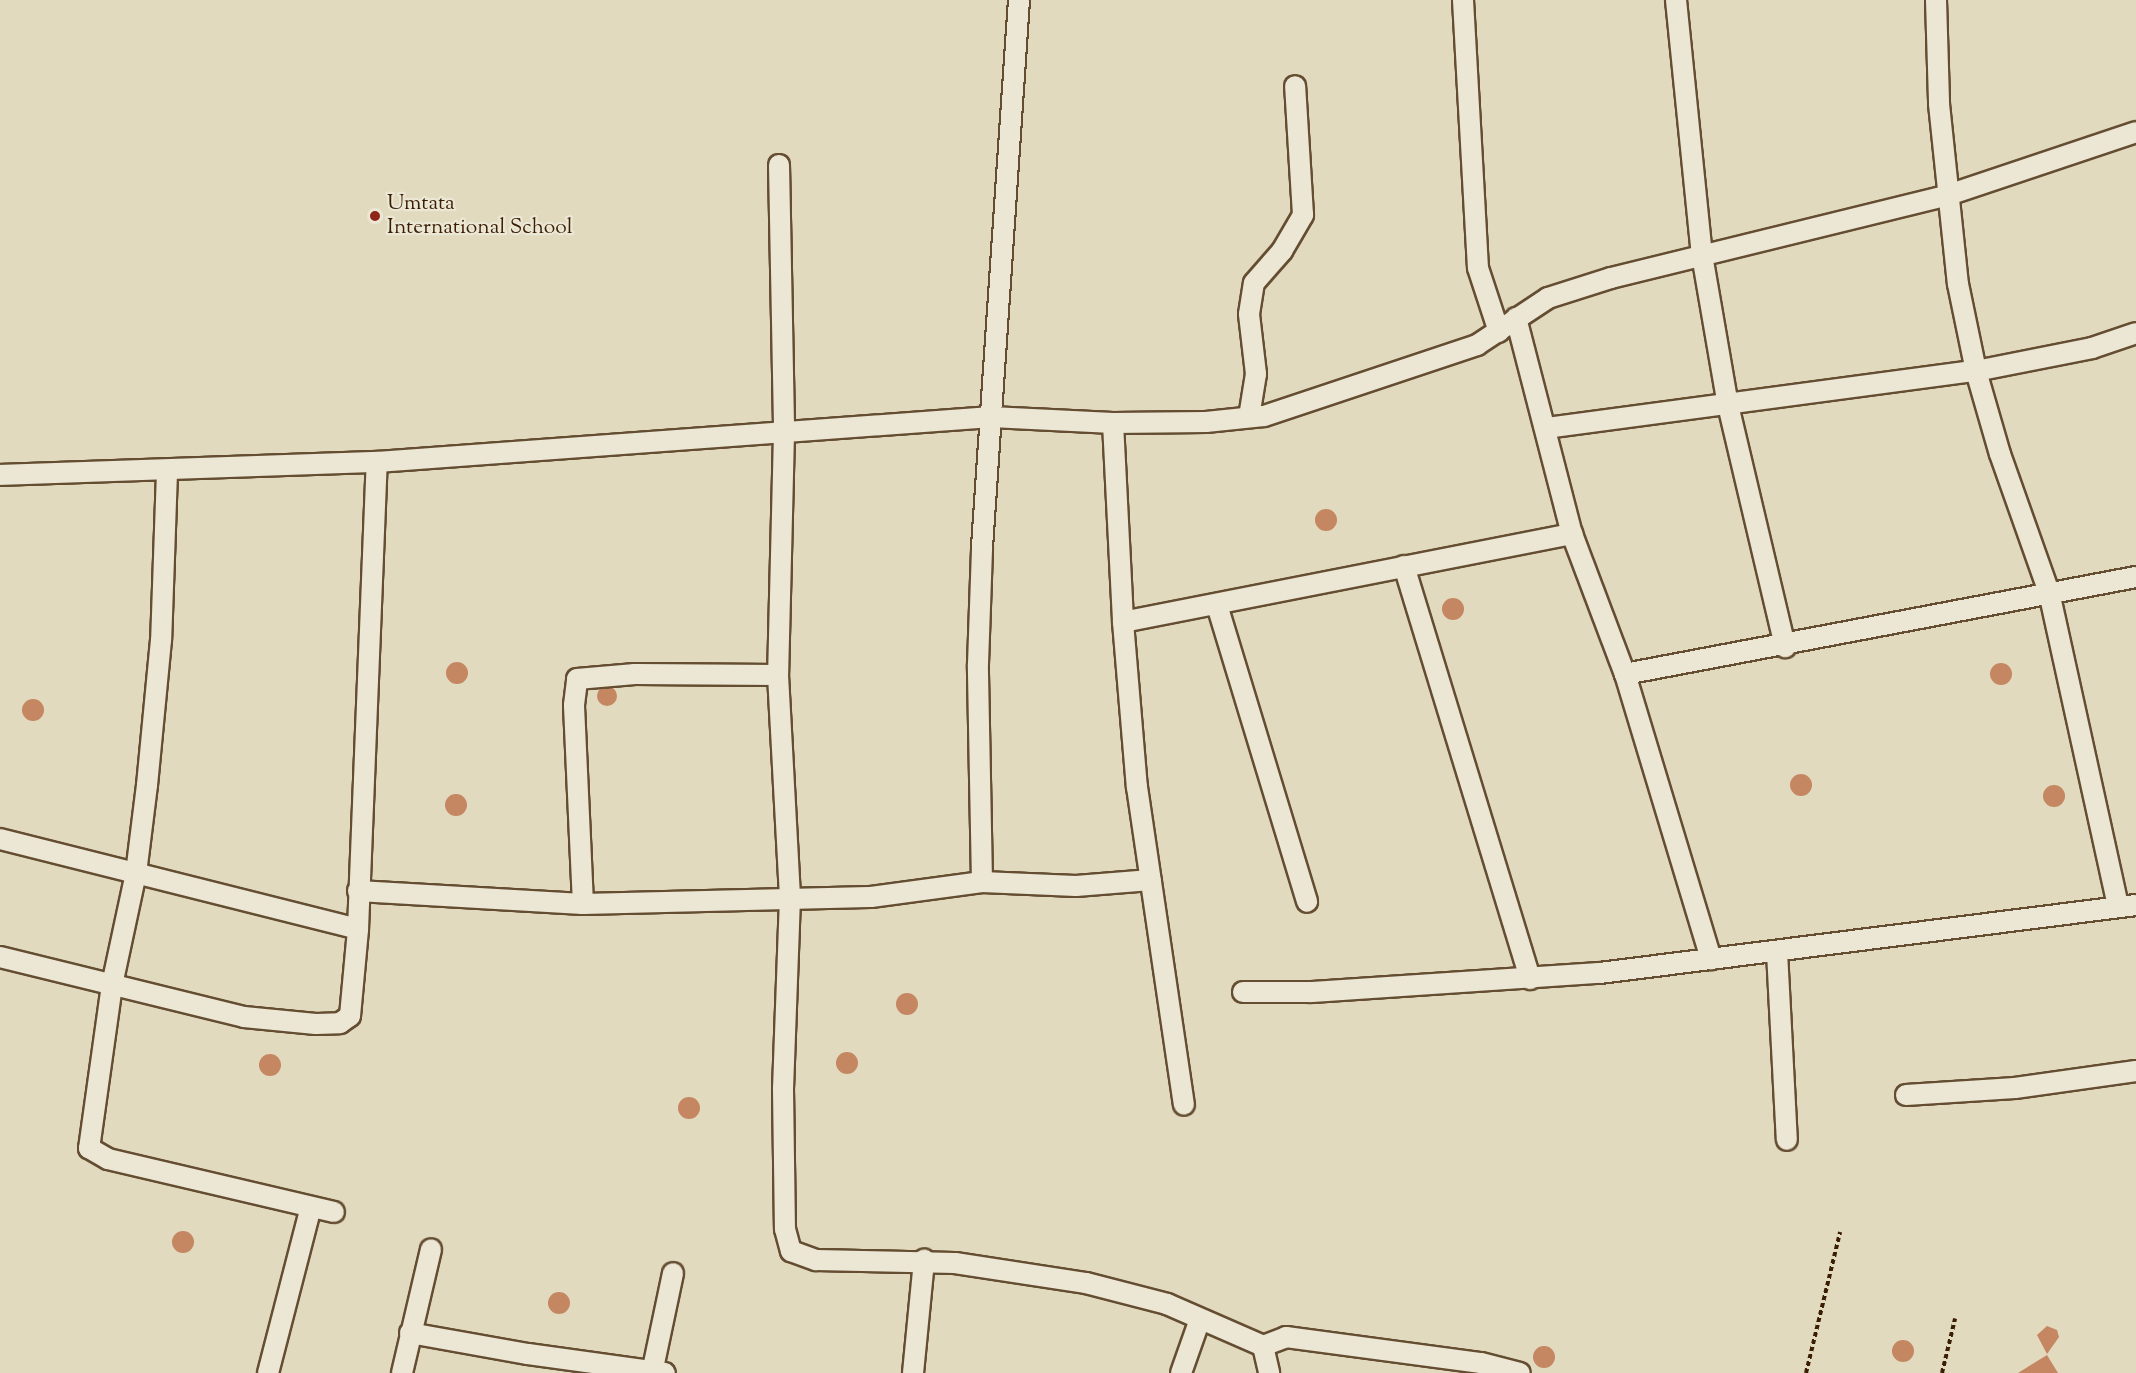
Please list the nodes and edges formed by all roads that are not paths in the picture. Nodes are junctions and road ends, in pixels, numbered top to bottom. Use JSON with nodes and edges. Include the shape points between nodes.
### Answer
{"nodes":[{"id":1,"x":1018,"y":0,"type":"edge"},
{"id":2,"x":1463,"y":0,"type":"edge"},
{"id":3,"x":1676,"y":0,"type":"edge"},
{"id":4,"x":1936,"y":0,"type":"edge"},
{"id":5,"x":1295,"y":86,"type":"dead end"},
{"id":6,"x":2136,"y":132,"type":"edge"},
{"id":7,"x":780,"y":165,"type":"dead end"},
{"id":8,"x":1948,"y":195,"type":"junction"},
{"id":9,"x":1702,"y":255,"type":"junction"},
{"id":10,"x":1516,"y":318,"type":"junction"},
{"id":11,"x":1498,"y":332,"type":"junction"},
{"id":12,"x":2136,"y":333,"type":"edge"},
{"id":13,"x":1976,"y":371,"type":"junction"},
{"id":14,"x":1728,"y":405,"type":"junction"},
{"id":15,"x":991,"y":417,"type":"junction"},
{"id":16,"x":1249,"y":417,"type":"junction"},
{"id":17,"x":1113,"y":423,"type":"junction"},
{"id":18,"x":1546,"y":428,"type":"junction"},
{"id":19,"x":784,"y":433,"type":"junction"},
{"id":20,"x":377,"y":462,"type":"junction"},
{"id":21,"x":167,"y":472,"type":"junction"},
{"id":22,"x":0,"y":475,"type":"edge"},
{"id":23,"x":1572,"y":534,"type":"junction"},
{"id":24,"x":1404,"y":566,"type":"junction"},
{"id":25,"x":2136,"y":578,"type":"edge"},
{"id":26,"x":2049,"y":592,"type":"junction"},
{"id":27,"x":1217,"y":605,"type":"junction"},
{"id":28,"x":1123,"y":622,"type":"junction"},
{"id":29,"x":1785,"y":647,"type":"junction"},
{"id":30,"x":1625,"y":674,"type":"junction"},
{"id":31,"x":778,"y":675,"type":"junction"},
{"id":32,"x":0,"y":838,"type":"edge"},
{"id":33,"x":136,"y":873,"type":"junction"},
{"id":34,"x":1151,"y":880,"type":"junction"},
{"id":35,"x":982,"y":882,"type":"junction"},
{"id":36,"x":358,"y":891,"type":"junction"},
{"id":37,"x":790,"y":898,"type":"junction"},
{"id":38,"x":1306,"y":902,"type":"dead end"},
{"id":39,"x":583,"y":904,"type":"junction"},
{"id":40,"x":2127,"y":906,"type":"edge"},
{"id":41,"x":358,"y":929,"type":"junction"},
{"id":42,"x":1777,"y":952,"type":"junction"},
{"id":43,"x":0,"y":957,"type":"edge"},
{"id":44,"x":1712,"y":959,"type":"junction"},
{"id":45,"x":1530,"y":979,"type":"junction"},
{"id":46,"x":112,"y":985,"type":"junction"},
{"id":47,"x":1243,"y":992,"type":"dead end"},
{"id":48,"x":2136,"y":1071,"type":"edge"},
{"id":49,"x":1906,"y":1095,"type":"dead end"},
{"id":50,"x":1184,"y":1105,"type":"dead end"},
{"id":51,"x":1787,"y":1140,"type":"dead end"},
{"id":52,"x":311,"y":1207,"type":"junction"},
{"id":53,"x":334,"y":1212,"type":"dead end"},
{"id":54,"x":431,"y":1249,"type":"dead end"},
{"id":55,"x":924,"y":1260,"type":"junction"},
{"id":56,"x":673,"y":1273,"type":"dead end"},
{"id":57,"x":1200,"y":1319,"type":"junction"},
{"id":58,"x":411,"y":1333,"type":"junction"},
{"id":59,"x":1263,"y":1346,"type":"junction"},
{"id":60,"x":656,"y":1372,"type":"edge"},
{"id":61,"x":268,"y":1373,"type":"edge"},
{"id":62,"x":402,"y":1373,"type":"edge"},
{"id":63,"x":913,"y":1373,"type":"edge"},
{"id":64,"x":1181,"y":1373,"type":"edge"},
{"id":65,"x":1269,"y":1373,"type":"edge"},
{"id":66,"x":1520,"y":1373,"type":"edge"}],
"edges":[{"from":1,"to":15,"type":"street"},
{"from":2,"to":11,"type":"street","via":[[1478,268]]},
{"from":3,"to":9,"type":"street"},
{"from":4,"to":8,"type":"street","via":[[1939,104]]},
{"from":5,"to":16,"type":"street","via":[[1303,215],[1282,251],[1254,283],[1249,314],[1256,374]]},
{"from":6,"to":8,"type":"street"},
{"from":7,"to":19,"type":"street"},
{"from":8,"to":9,"type":"street"},
{"from":8,"to":13,"type":"street","via":[[1958,284]]},
{"from":9,"to":10,"type":"street","via":[[1548,298]]},
{"from":9,"to":14,"type":"street"},
{"from":10,"to":11,"type":"street"},
{"from":10,"to":18,"type":"street"},
{"from":11,"to":16,"type":"street","via":[[1466,349]]},
{"from":12,"to":13,"type":"street","via":[[2092,348]]},
{"from":13,"to":14,"type":"street"},
{"from":13,"to":26,"type":"street","via":[[2000,454]]},
{"from":14,"to":18,"type":"street"},
{"from":14,"to":29,"type":"street"},
{"from":15,"to":17,"type":"street"},
{"from":15,"to":19,"type":"street"},
{"from":15,"to":35,"type":"street","via":[[978,664]]},
{"from":16,"to":17,"type":"street"},
{"from":17,"to":28,"type":"street"},
{"from":18,"to":23,"type":"street"},
{"from":19,"to":20,"type":"street"},
{"from":19,"to":31,"type":"street"},
{"from":20,"to":21,"type":"street"},
{"from":20,"to":36,"type":"street"},
{"from":21,"to":22,"type":"street"},
{"from":21,"to":33,"type":"street","via":[[160,640]]},
{"from":23,"to":24,"type":"street"},
{"from":23,"to":30,"type":"street"},
{"from":24,"to":27,"type":"street"},
{"from":24,"to":45,"type":"street"},
{"from":25,"to":26,"type":"street"},
{"from":26,"to":29,"type":"street"},
{"from":26,"to":40,"type":"street"},
{"from":27,"to":28,"type":"street"},
{"from":27,"to":38,"type":"street"},
{"from":28,"to":34,"type":"street","via":[[1135,766]]},
{"from":29,"to":30,"type":"street"},
{"from":30,"to":44,"type":"street"},
{"from":31,"to":37,"type":"street"},
{"from":31,"to":39,"type":"street","via":[[635,674],[577,679],[574,705]]},
{"from":32,"to":33,"type":"street"},
{"from":33,"to":41,"type":"street"},
{"from":33,"to":46,"type":"street"},
{"from":34,"to":35,"type":"street","via":[[1076,886]]},
{"from":34,"to":50,"type":"street"},
{"from":35,"to":37,"type":"street","via":[[871,897]]},
{"from":36,"to":39,"type":"street"},
{"from":36,"to":41,"type":"street"},
{"from":37,"to":39,"type":"street"},
{"from":37,"to":55,"type":"street","via":[[783,1089],[787,1242],[791,1251],[816,1260],[887,1264]]},
{"from":40,"to":42,"type":"street"},
{"from":41,"to":46,"type":"street","via":[[350,1016],[340,1023],[244,1017]]},
{"from":42,"to":44,"type":"street"},
{"from":42,"to":51,"type":"street"},
{"from":43,"to":46,"type":"street"},
{"from":44,"to":45,"type":"street"},
{"from":45,"to":47,"type":"street"},
{"from":46,"to":52,"type":"street","via":[[90,1128],[91,1151],[138,1167]]},
{"from":48,"to":49,"type":"street","via":[[2015,1088]]},
{"from":52,"to":53,"type":"street"},
{"from":52,"to":61,"type":"street"},
{"from":54,"to":58,"type":"street"},
{"from":55,"to":57,"type":"street","via":[[1086,1283],[1167,1304]]},
{"from":55,"to":63,"type":"street"},
{"from":56,"to":60,"type":"street"},
{"from":57,"to":59,"type":"street"},
{"from":57,"to":64,"type":"street"},
{"from":58,"to":60,"type":"street"},
{"from":58,"to":62,"type":"street"},
{"from":59,"to":65,"type":"street"},
{"from":59,"to":66,"type":"street","via":[[1286,1336]]}]}
